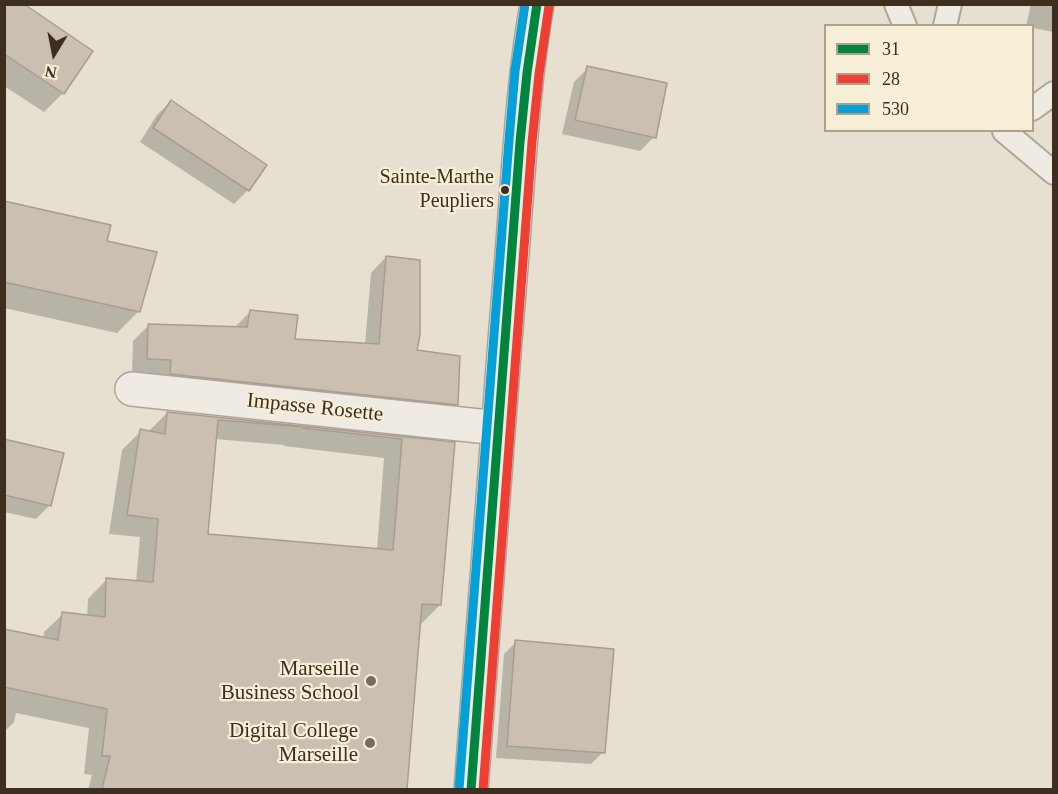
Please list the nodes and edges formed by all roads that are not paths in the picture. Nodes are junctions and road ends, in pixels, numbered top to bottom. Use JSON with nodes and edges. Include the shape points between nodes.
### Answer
{"nodes":[{"id":1,"x":537,"y":4,"type":"edge"},
{"id":2,"x":897,"y":4,"type":"edge"},
{"id":3,"x":950,"y":4,"type":"edge"},
{"id":4,"x":904,"y":24,"type":"edge"},
{"id":5,"x":945,"y":24,"type":"edge"},
{"id":6,"x":1053,"y":93,"type":"edge"},
{"id":7,"x":1034,"y":107,"type":"edge"},
{"id":8,"x":1005,"y":132,"type":"edge"},
{"id":9,"x":1053,"y":173,"type":"edge"},
{"id":10,"x":132,"y":389,"type":"dead end"},
{"id":11,"x":498,"y":428,"type":"junction"},
{"id":12,"x":471,"y":789,"type":"edge"}],
"edges":[{"from":1,"to":11,"type":"street"},
{"from":2,"to":4,"type":"lane"},
{"from":3,"to":5,"type":"lane"},
{"from":6,"to":7,"type":"lane"},
{"from":8,"to":9,"type":"lane"},
{"from":10,"to":11,"type":"street","name":"Impasse Rosette"},
{"from":11,"to":12,"type":"street"}]}
